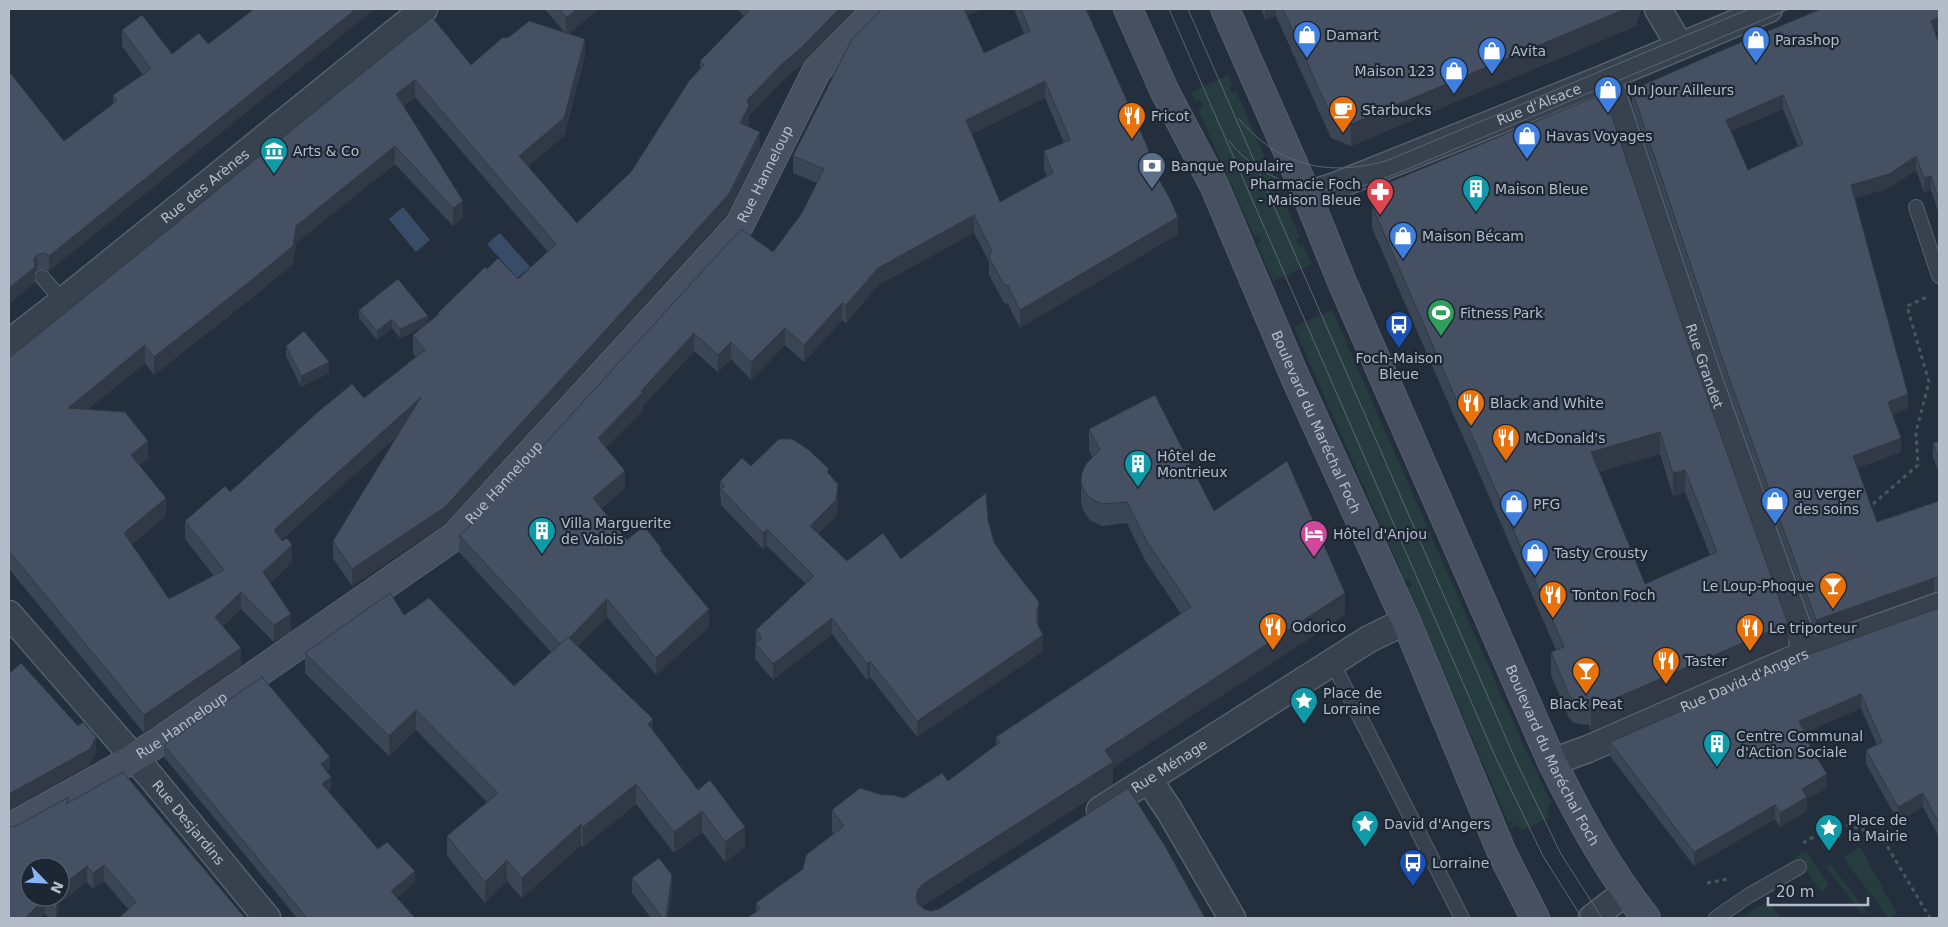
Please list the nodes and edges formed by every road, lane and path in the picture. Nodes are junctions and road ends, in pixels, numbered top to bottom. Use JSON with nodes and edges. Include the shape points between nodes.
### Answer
{"nodes":[{"id":1,"x":424,"y":9,"type":"edge"},
{"id":2,"x":877,"y":9,"type":"edge"},
{"id":3,"x":1128,"y":9,"type":"edge"},
{"id":4,"x":1224,"y":9,"type":"edge"},
{"id":5,"x":1658,"y":9,"type":"edge"},
{"id":6,"x":1769,"y":9,"type":"edge"},
{"id":7,"x":1680,"y":46,"type":"junction"},
{"id":8,"x":1607,"y":76,"type":"junction"},
{"id":9,"x":1307,"y":195,"type":"junction"},
{"id":10,"x":1916,"y":207,"type":"dead end"},
{"id":11,"x":1939,"y":276,"type":"edge"},
{"id":12,"x":42,"y":277,"type":"edge"},
{"id":13,"x":1931,"y":296,"type":"dead end"},
{"id":14,"x":63,"y":301,"type":"junction"},
{"id":15,"x":9,"y":343,"type":"edge"},
{"id":16,"x":1874,"y":504,"type":"dead end"},
{"id":17,"x":1939,"y":606,"type":"edge"},
{"id":18,"x":9,"y":614,"type":"edge"},
{"id":19,"x":1406,"y":621,"type":"junction"},
{"id":20,"x":1807,"y":653,"type":"junction"},
{"id":21,"x":1332,"y":662,"type":"junction"},
{"id":22,"x":134,"y":758,"type":"junction"},
{"id":23,"x":1552,"y":762,"type":"junction"},
{"id":24,"x":1148,"y":779,"type":"junction"},
{"id":25,"x":1083,"y":821,"type":"edge"},
{"id":26,"x":9,"y":828,"type":"edge"},
{"id":27,"x":1802,"y":843,"type":"dead end"},
{"id":28,"x":1799,"y":867,"type":"dead end"},
{"id":29,"x":1734,"y":877,"type":"dead end"},
{"id":30,"x":1707,"y":883,"type":"dead end"},
{"id":31,"x":1626,"y":892,"type":"junction"},
{"id":32,"x":267,"y":918,"type":"edge"},
{"id":33,"x":1232,"y":918,"type":"edge"},
{"id":34,"x":1462,"y":918,"type":"edge"},
{"id":35,"x":1536,"y":918,"type":"edge"},
{"id":36,"x":1592,"y":918,"type":"edge"},
{"id":37,"x":1646,"y":918,"type":"edge"},
{"id":38,"x":1716,"y":918,"type":"edge"},
{"id":39,"x":1930,"y":918,"type":"edge"}],
"edges":[{"from":1,"to":14,"type":"street","name":"Rue des Arènes"},
{"from":2,"to":22,"type":"main road","name":"Rue Hanneloup","via":[[817,70],[740,224],[455,536]]},
{"from":3,"to":19,"type":"main road","name":"Boulevard du Maréchal Foch","via":[[1164,92],[1214,185],[1295,378]]},
{"from":4,"to":9,"type":"main road","name":"Boulevard du Maréchal Foch"},
{"from":5,"to":7,"type":"street"},
{"from":6,"to":7,"type":"street","name":"Rue d'Alsace"},
{"from":7,"to":8,"type":"street","name":"Rue d'Alsace"},
{"from":8,"to":9,"type":"street","name":"Rue d'Alsace"},
{"from":8,"to":20,"type":"street","name":"Rue Grandet","via":[[1708,377]]},
{"from":9,"to":23,"type":"main road","name":"Boulevard du Maréchal Foch"},
{"from":10,"to":11,"type":"lane"},
{"from":12,"to":14,"type":"lane"},
{"from":13,"to":16,"type":"path","via":[[1907,306],[1929,382],[1916,432],[1918,465]]},
{"from":14,"to":15,"type":"street","name":"Rue des Arènes"},
{"from":17,"to":20,"type":"street","name":"Rue David-d'Angers"},
{"from":18,"to":22,"type":"street","name":"Rue Desjardins"},
{"from":19,"to":21,"type":"street","name":"Rue Ménage"},
{"from":19,"to":35,"type":"main road","name":"Boulevard du Maréchal Foch","via":[[1502,853]]},
{"from":20,"to":23,"type":"street","name":"Rue David-d'Angers"},
{"from":21,"to":24,"type":"street","name":"Rue Ménage"},
{"from":21,"to":34,"type":"lane"},
{"from":22,"to":26,"type":"main road","name":"Rue Hanneloup"},
{"from":22,"to":32,"type":"street","name":"Rue Desjardins"},
{"from":23,"to":31,"type":"main road","name":"Boulevard du Maréchal Foch","via":[[1578,816]]},
{"from":24,"to":25,"type":"street","name":"Rue Ménage"},
{"from":24,"to":33,"type":"street"},
{"from":27,"to":39,"type":"path","via":[[1835,825],[1871,832],[1884,841]]},
{"from":28,"to":38,"type":"lane"},
{"from":29,"to":30,"type":"path"},
{"from":31,"to":36,"type":"street"},
{"from":31,"to":37,"type":"main road","name":"Boulevard du Maréchal Foch"}]}
